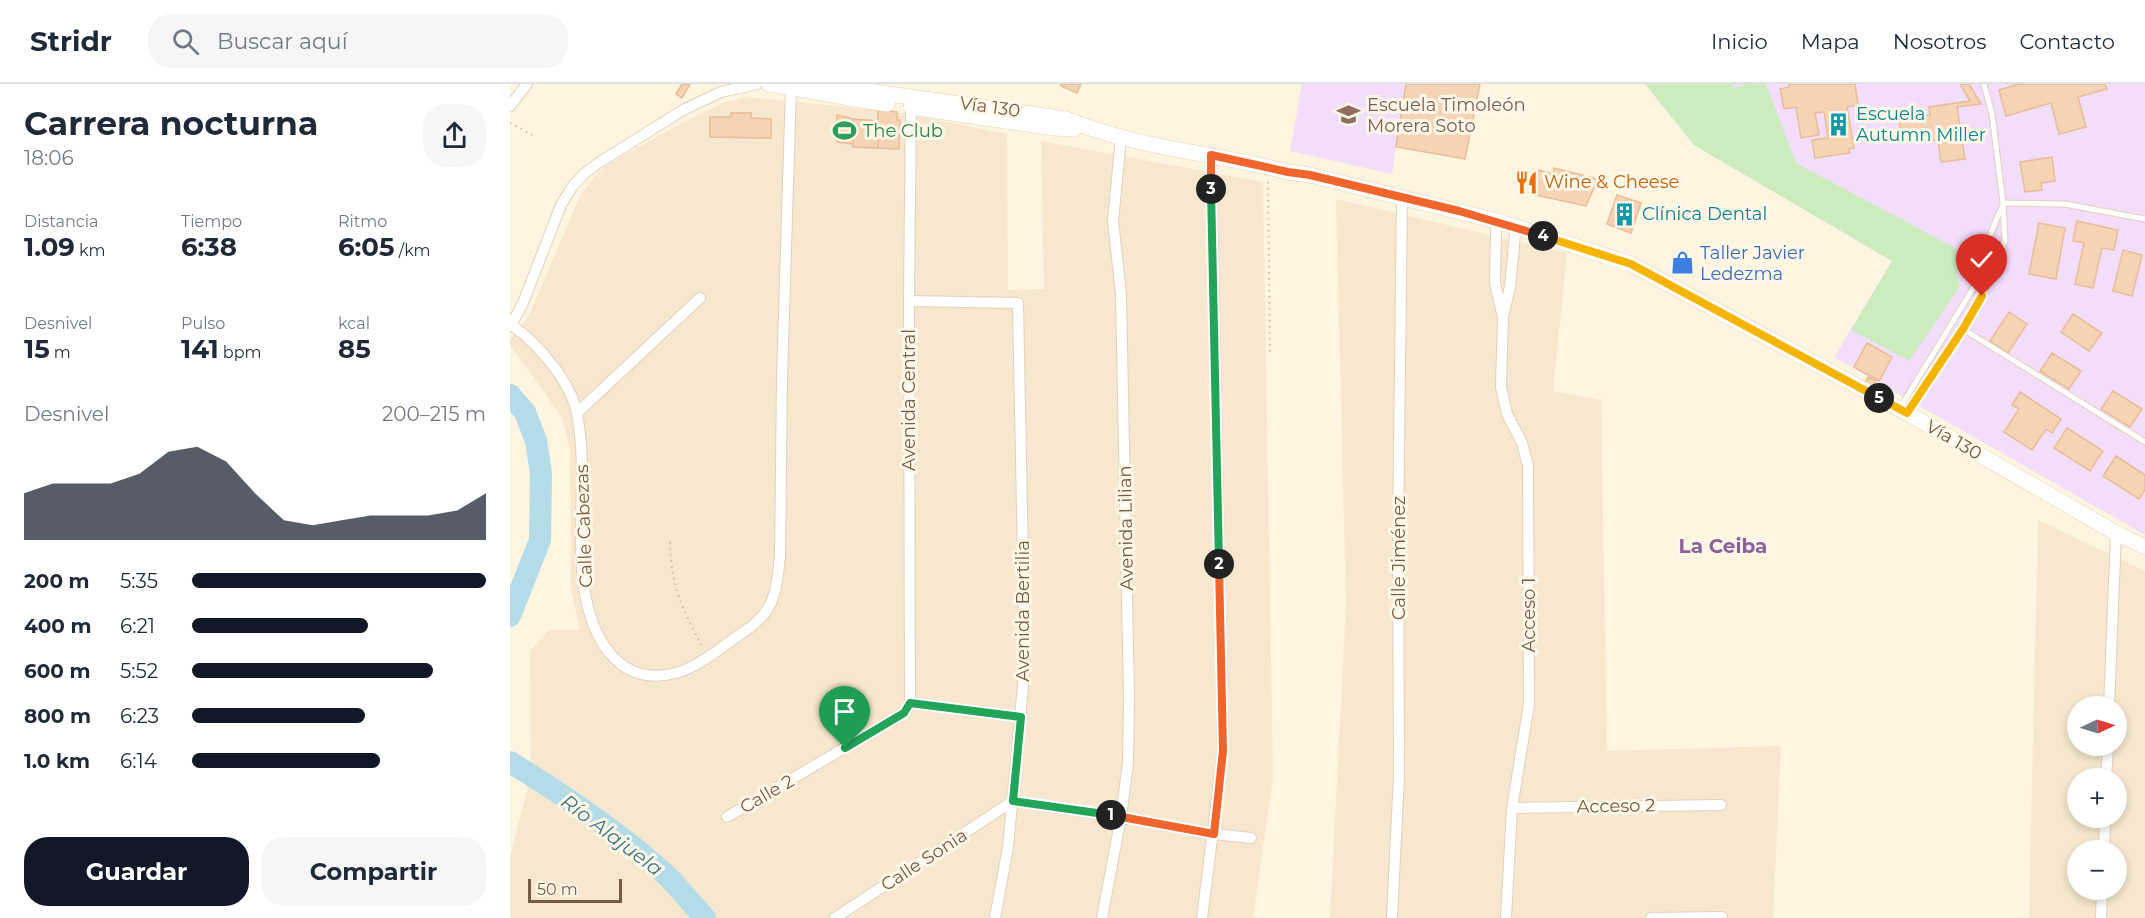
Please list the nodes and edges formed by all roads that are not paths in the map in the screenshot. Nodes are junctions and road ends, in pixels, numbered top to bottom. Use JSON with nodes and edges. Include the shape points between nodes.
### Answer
{"nodes":[{"id":1,"x":526,"y":84,"type":"edge"},
{"id":2,"x":757,"y":84,"type":"edge"},
{"id":3,"x":769,"y":84,"type":"edge"},
{"id":4,"x":1984,"y":84,"type":"edge"},
{"id":5,"x":791,"y":87,"type":"junction"},
{"id":6,"x":910,"y":102,"type":"junction"},
{"id":7,"x":510,"y":106,"type":"edge"},
{"id":8,"x":1121,"y":137,"type":"junction"},
{"id":9,"x":1211,"y":155,"type":"junction"},
{"id":10,"x":1401,"y":202,"type":"junction"},
{"id":11,"x":2003,"y":203,"type":"junction"},
{"id":12,"x":2145,"y":219,"type":"edge"},
{"id":13,"x":1496,"y":230,"type":"junction"},
{"id":14,"x":1515,"y":234,"type":"junction"},
{"id":15,"x":1566,"y":244,"type":"junction"},
{"id":16,"x":700,"y":298,"type":"dead end"},
{"id":17,"x":909,"y":301,"type":"junction"},
{"id":18,"x":1503,"y":316,"type":"junction"},
{"id":19,"x":511,"y":325,"type":"edge"},
{"id":20,"x":1963,"y":329,"type":"junction"},
{"id":21,"x":1903,"y":411,"type":"junction"},
{"id":22,"x":577,"y":413,"type":"junction"},
{"id":23,"x":2145,"y":442,"type":"edge"},
{"id":24,"x":2116,"y":533,"type":"junction"},
{"id":25,"x":2145,"y":547,"type":"edge"},
{"id":26,"x":2109,"y":696,"type":"edge"},
{"id":27,"x":910,"y":703,"type":"junction"},
{"id":28,"x":1021,"y":717,"type":"junction"},
{"id":29,"x":1013,"y":801,"type":"junction"},
{"id":30,"x":1720,"y":805,"type":"dead end"},
{"id":31,"x":1512,"y":808,"type":"junction"},
{"id":32,"x":727,"y":817,"type":"dead end"},
{"id":33,"x":1121,"y":817,"type":"junction"},
{"id":34,"x":1214,"y":834,"type":"junction"},
{"id":35,"x":1251,"y":838,"type":"dead end"},
{"id":36,"x":2102,"y":900,"type":"edge"},
{"id":37,"x":1722,"y":917,"type":"edge"},
{"id":38,"x":835,"y":918,"type":"edge"},
{"id":39,"x":994,"y":918,"type":"edge"},
{"id":40,"x":1102,"y":918,"type":"edge"},
{"id":41,"x":1202,"y":918,"type":"edge"},
{"id":42,"x":1392,"y":918,"type":"edge"},
{"id":43,"x":1506,"y":918,"type":"edge"},
{"id":44,"x":1651,"y":918,"type":"edge"},
{"id":45,"x":2101,"y":918,"type":"edge"}],
"edges":[{"from":1,"to":7,"type":"street"},
{"from":2,"to":19,"type":"street","name":"Calle Cabezas","via":[[721,92],[683,110],[585,173],[561,205],[524,303]]},
{"from":3,"to":5,"type":"main road","name":"Vía 130"},
{"from":4,"to":11,"type":"lane","via":[[1992,114]]},
{"from":5,"to":6,"type":"main road","name":"Vía 130","via":[[837,98]]},
{"from":5,"to":22,"type":"street","name":"Calle Cabezas","via":[[777,580],[773,599],[755,625],[677,673],[633,672],[605,650],[584,588],[582,455]]},
{"from":6,"to":8,"type":"main road","name":"Vía 130"},
{"from":6,"to":17,"type":"street","name":"Avenida Central"},
{"from":8,"to":9,"type":"main road","name":"Vía 130"},
{"from":8,"to":33,"type":"street","name":"Avenida Lilian","via":[[1113,221],[1121,294],[1129,697],[1128,763]]},
{"from":9,"to":10,"type":"main road","name":"Vía 130","via":[[1288,172],[1309,186]]},
{"from":9,"to":34,"type":"street","via":[[1223,751]]},
{"from":10,"to":13,"type":"main road","name":"Vía 130"},
{"from":10,"to":15,"type":"main road","name":"Vía 130","via":[[1497,221]]},
{"from":10,"to":42,"type":"street","name":"Calle Jiménez","via":[[1399,776]]},
{"from":11,"to":12,"type":"lane","via":[[2065,204]]},
{"from":11,"to":20,"type":"lane","via":[[2005,241]]},
{"from":11,"to":21,"type":"lane","via":[[1991,229],[1980,277]]},
{"from":13,"to":14,"type":"main road","name":"Vía 130"},
{"from":13,"to":18,"type":"street","name":"Acceso 1","via":[[1496,283]]},
{"from":14,"to":15,"type":"main road","name":"Vía 130"},
{"from":14,"to":18,"type":"street","name":"Acceso 1"},
{"from":15,"to":21,"type":"main road","name":"Vía 130","via":[[1631,264]]},
{"from":16,"to":22,"type":"street"},
{"from":17,"to":27,"type":"street","name":"Avenida Central"},
{"from":17,"to":28,"type":"street","name":"Avenida Bertilia","via":[[1018,303],[1025,664]]},
{"from":18,"to":31,"type":"street","name":"Acceso 1","via":[[1503,400],[1528,465],[1529,704]]},
{"from":19,"to":22,"type":"street","name":"Calle Cabezas","via":[[536,344],[572,397]]},
{"from":20,"to":21,"type":"lane"},
{"from":20,"to":23,"type":"lane"},
{"from":21,"to":24,"type":"main road","name":"Vía 130"},
{"from":24,"to":25,"type":"main road","name":"Vía 130"},
{"from":24,"to":26,"type":"street"},
{"from":27,"to":28,"type":"street"},
{"from":27,"to":32,"type":"street","name":"Calle 2","via":[[904,713]]},
{"from":28,"to":29,"type":"street","name":"Avenida Bertilia"},
{"from":29,"to":33,"type":"street"},
{"from":29,"to":38,"type":"street","name":"Calle Sonia"},
{"from":29,"to":39,"type":"street","name":"Avenida Bertilia"},
{"from":30,"to":31,"type":"street","name":"Acceso 2"},
{"from":31,"to":43,"type":"street","name":"Acceso 1"},
{"from":33,"to":34,"type":"street"},
{"from":33,"to":40,"type":"street","name":"Avenida Lilian"},
{"from":34,"to":35,"type":"street"},
{"from":34,"to":41,"type":"street"},
{"from":36,"to":45,"type":"street"},
{"from":37,"to":44,"type":"street"}]}
